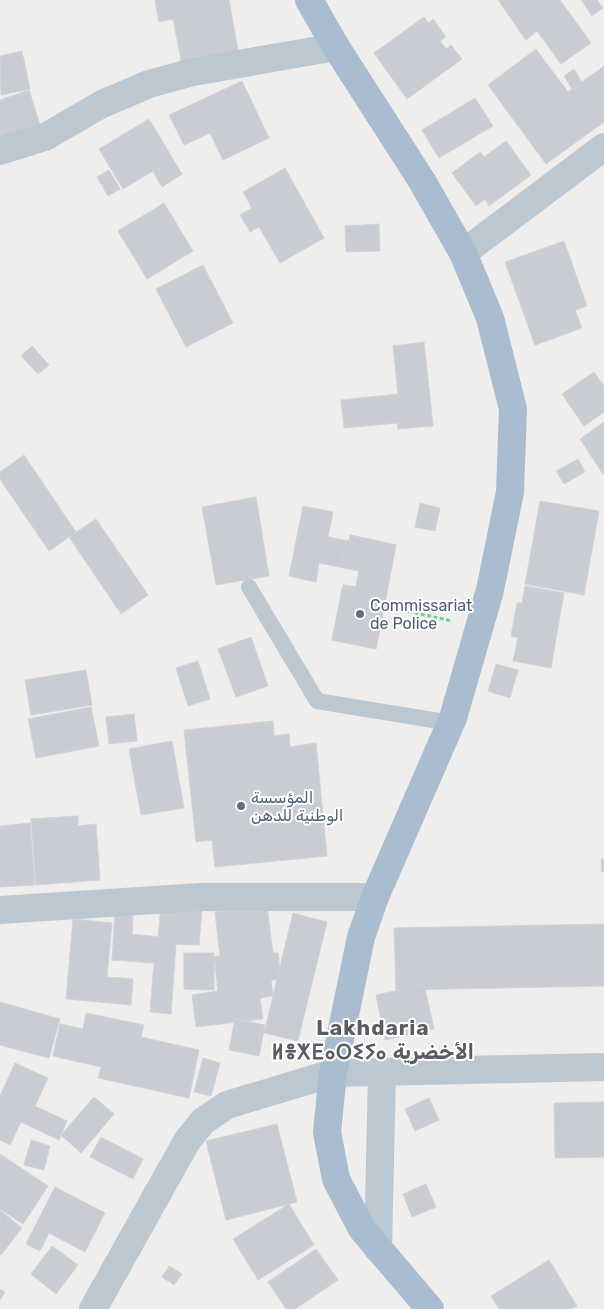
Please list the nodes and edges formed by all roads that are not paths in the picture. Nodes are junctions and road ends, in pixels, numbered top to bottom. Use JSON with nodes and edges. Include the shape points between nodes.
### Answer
{"nodes":[{"id":1,"x":309,"y":0,"type":"edge"},
{"id":2,"x":336,"y":47,"type":"junction"},
{"id":3,"x":604,"y":147,"type":"edge"},
{"id":4,"x":0,"y":151,"type":"edge"},
{"id":5,"x":463,"y":253,"type":"junction"},
{"id":6,"x":249,"y":586,"type":"dead end"},
{"id":7,"x":451,"y":723,"type":"junction"},
{"id":8,"x":375,"y":897,"type":"junction"},
{"id":9,"x":0,"y":910,"type":"edge"},
{"id":10,"x":604,"y":1067,"type":"edge"},
{"id":11,"x":382,"y":1072,"type":"junction"},
{"id":12,"x":333,"y":1073,"type":"junction"},
{"id":13,"x":378,"y":1249,"type":"junction"},
{"id":14,"x":93,"y":1309,"type":"edge"},
{"id":15,"x":430,"y":1309,"type":"edge"}],
"edges":[{"from":1,"to":2,"type":"main road"},
{"from":2,"to":4,"type":"street","via":[[193,72],[149,84],[102,104],[45,137]]},
{"from":2,"to":5,"type":"main road","via":[[422,181]]},
{"from":3,"to":5,"type":"street"},
{"from":5,"to":7,"type":"main road","via":[[490,318],[512,409],[510,492],[490,590]]},
{"from":6,"to":7,"type":"lane","via":[[317,701]]},
{"from":7,"to":8,"type":"main road"},
{"from":8,"to":9,"type":"street","via":[[200,897]]},
{"from":8,"to":12,"type":"main road","via":[[361,936]]},
{"from":10,"to":11,"type":"street"},
{"from":11,"to":12,"type":"street"},
{"from":11,"to":13,"type":"street"},
{"from":12,"to":13,"type":"main road","via":[[327,1132],[336,1179],[362,1230]]},
{"from":12,"to":14,"type":"street","via":[[227,1105],[203,1122],[187,1142]]},
{"from":13,"to":15,"type":"main road"}]}
